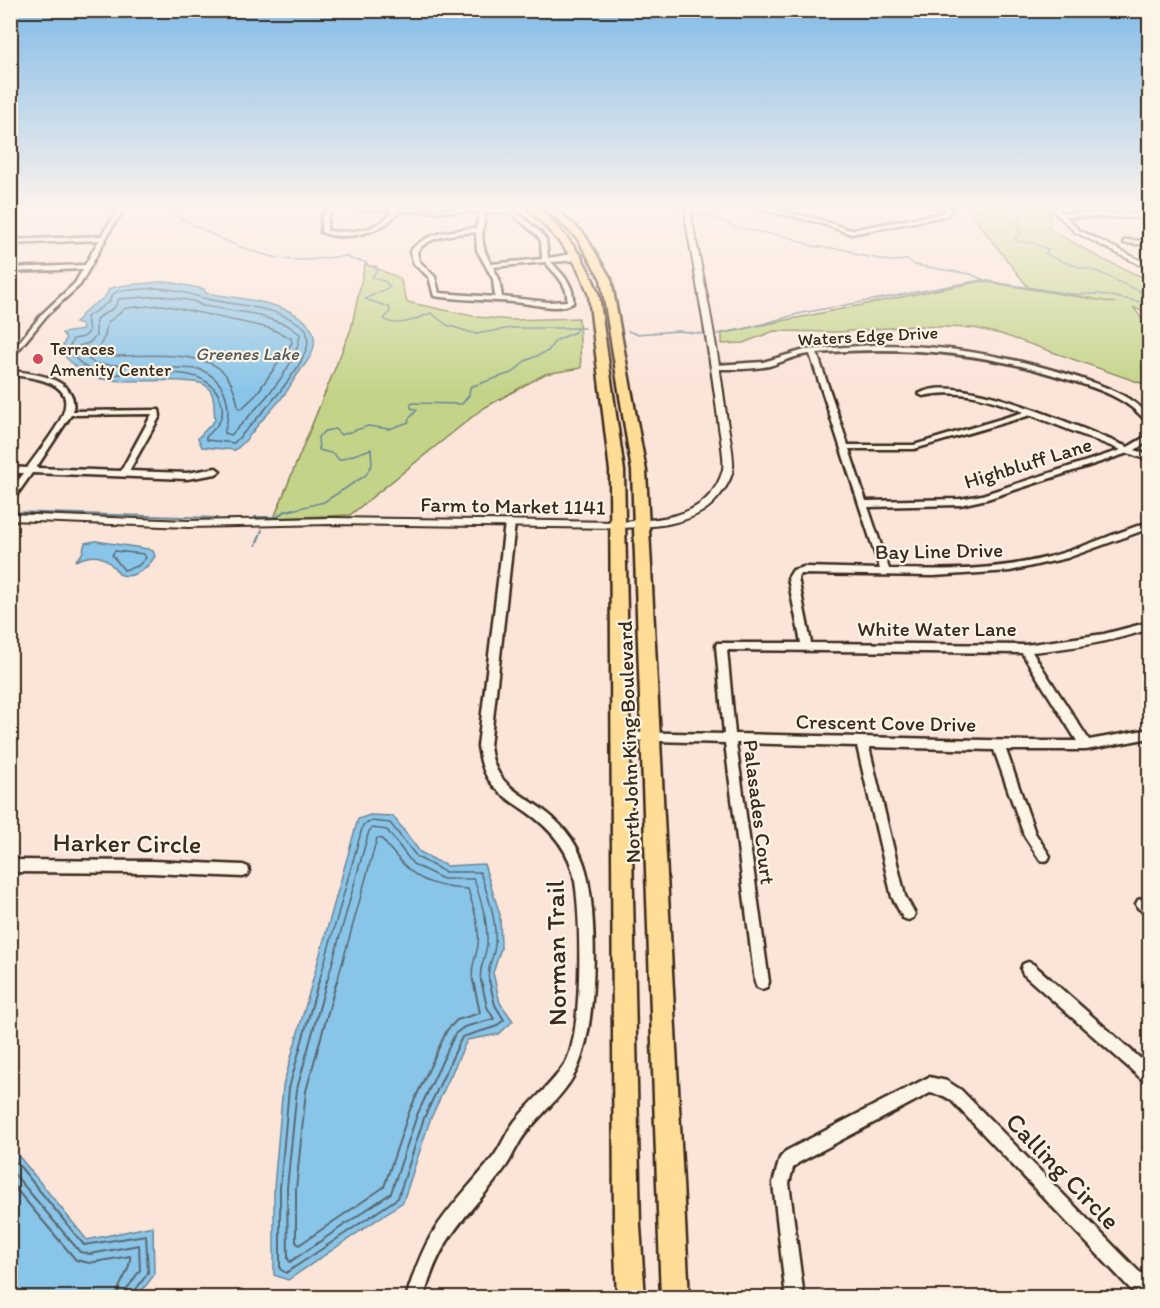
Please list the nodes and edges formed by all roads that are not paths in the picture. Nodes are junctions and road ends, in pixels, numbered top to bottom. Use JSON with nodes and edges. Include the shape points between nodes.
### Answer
{"nodes":[{"id":1,"x":85,"y":270,"type":"edge"},
{"id":2,"x":425,"y":270,"type":"edge"},
{"id":3,"x":491,"y":270,"type":"edge"},
{"id":4,"x":555,"y":270,"type":"edge"},
{"id":5,"x":586,"y":270,"type":"edge"},
{"id":6,"x":698,"y":270,"type":"edge"},
{"id":7,"x":499,"y":299,"type":"junction"},
{"id":8,"x":813,"y":352,"type":"junction"},
{"id":9,"x":611,"y":355,"type":"junction"},
{"id":10,"x":10,"y":358,"type":"edge"},
{"id":11,"x":716,"y":368,"type":"junction"},
{"id":12,"x":10,"y":373,"type":"edge"},
{"id":13,"x":923,"y":394,"type":"dead end"},
{"id":14,"x":1032,"y":412,"type":"junction"},
{"id":15,"x":70,"y":413,"type":"junction"},
{"id":16,"x":1148,"y":418,"type":"edge"},
{"id":17,"x":1149,"y":436,"type":"edge"},
{"id":18,"x":844,"y":447,"type":"junction"},
{"id":19,"x":1130,"y":450,"type":"junction"},
{"id":20,"x":1149,"y":459,"type":"edge"},
{"id":21,"x":10,"y":470,"type":"edge"},
{"id":22,"x":30,"y":470,"type":"junction"},
{"id":23,"x":216,"y":471,"type":"dead end"},
{"id":24,"x":124,"y":473,"type":"junction"},
{"id":25,"x":10,"y":498,"type":"edge"},
{"id":26,"x":863,"y":504,"type":"junction"},
{"id":27,"x":10,"y":517,"type":"edge"},
{"id":28,"x":510,"y":523,"type":"junction"},
{"id":29,"x":643,"y":524,"type":"junction"},
{"id":30,"x":618,"y":525,"type":"junction"},
{"id":31,"x":1149,"y":525,"type":"edge"},
{"id":32,"x":885,"y":571,"type":"junction"},
{"id":33,"x":1149,"y":625,"type":"edge"},
{"id":34,"x":721,"y":646,"type":"joint"},
{"id":35,"x":807,"y":648,"type":"junction"},
{"id":36,"x":1025,"y":649,"type":"junction"},
{"id":37,"x":1149,"y":733,"type":"edge"},
{"id":38,"x":621,"y":736,"type":"junction"},
{"id":39,"x":650,"y":737,"type":"junction"},
{"id":40,"x":730,"y":739,"type":"junction"},
{"id":41,"x":862,"y":742,"type":"junction"},
{"id":42,"x":1086,"y":745,"type":"junction"},
{"id":43,"x":998,"y":746,"type":"junction"},
{"id":44,"x":1044,"y":856,"type":"dead end"},
{"id":45,"x":10,"y":866,"type":"edge"},
{"id":46,"x":243,"y":871,"type":"dead end"},
{"id":47,"x":908,"y":914,"type":"dead end"},
{"id":48,"x":1028,"y":969,"type":"dead end"},
{"id":49,"x":762,"y":982,"type":"dead end"},
{"id":50,"x":1149,"y":1077,"type":"edge"},
{"id":51,"x":1149,"y":1296,"type":"edge"},
{"id":52,"x":415,"y":1298,"type":"edge"},
{"id":53,"x":631,"y":1298,"type":"edge"},
{"id":54,"x":675,"y":1298,"type":"edge"},
{"id":55,"x":795,"y":1298,"type":"edge"}],
"edges":[{"from":1,"to":10,"type":"street","via":[[71,292],[45,314]]},
{"from":2,"to":7,"type":"street","via":[[432,277],[436,295]]},
{"from":3,"to":7,"type":"street"},
{"from":4,"to":7,"type":"street","via":[[567,284],[571,301],[568,304]]},
{"from":5,"to":9,"type":"main road","name":"North John King Boulevard"},
{"from":6,"to":11,"type":"street","name":"Farm to Market 1141"},
{"from":8,"to":11,"type":"street","name":"Waters Edge Drive","via":[[760,366]]},
{"from":8,"to":16,"type":"street","name":"Waters Edge Drive","via":[[917,346],[973,351],[1047,369],[1102,388],[1131,402]]},
{"from":8,"to":18,"type":"street"},
{"from":9,"to":29,"type":"main road","name":"North John King Boulevard","via":[[639,471]]},
{"from":9,"to":30,"type":"main road","name":"North John King Boulevard"},
{"from":11,"to":29,"type":"street","name":"Farm to Market 1141","via":[[728,469],[724,483],[710,502],[693,513],[662,523]]},
{"from":12,"to":15,"type":"street","via":[[36,375],[58,384],[69,397]]},
{"from":13,"to":14,"type":"street","via":[[967,393]]},
{"from":14,"to":18,"type":"street","via":[[914,447]]},
{"from":14,"to":19,"type":"street"},
{"from":15,"to":22,"type":"street"},
{"from":15,"to":24,"type":"street","via":[[156,412]]},
{"from":17,"to":19,"type":"street"},
{"from":18,"to":26,"type":"street"},
{"from":19,"to":20,"type":"street"},
{"from":19,"to":26,"type":"street","name":"Highbluff Lane","via":[[960,502]]},
{"from":21,"to":22,"type":"street"},
{"from":22,"to":24,"type":"street"},
{"from":22,"to":25,"type":"street"},
{"from":23,"to":24,"type":"street","via":[[187,476]]},
{"from":26,"to":32,"type":"street"},
{"from":27,"to":28,"type":"street","name":"Farm to Market 1141","via":[[188,524]]},
{"from":28,"to":30,"type":"street","name":"Farm to Market 1141"},
{"from":28,"to":52,"type":"street","name":"Norman Trail","via":[[485,762],[494,780],[565,838],[580,869],[584,893],[581,1037],[572,1066],[443,1229],[429,1252]]},
{"from":29,"to":30,"type":"street","name":"Farm to Market 1141"},
{"from":29,"to":39,"type":"main road","name":"North John King Boulevard"},
{"from":30,"to":38,"type":"main road","name":"North John King Boulevard"},
{"from":31,"to":32,"type":"street","name":"Bay Line Drive","via":[[1068,555],[1010,568]]},
{"from":32,"to":35,"type":"street","name":"Bay Line Drive","via":[[796,572],[793,578]]},
{"from":33,"to":36,"type":"street","name":"White Water Lane","via":[[1067,645]]},
{"from":34,"to":35,"type":"street","name":"White Water Lane"},
{"from":34,"to":40,"type":"street","name":"Palasades Court"},
{"from":35,"to":36,"type":"street","name":"White Water Lane"},
{"from":36,"to":42,"type":"street"},
{"from":37,"to":42,"type":"street","name":"Crescent Cove Drive"},
{"from":38,"to":39,"type":"street","name":"Crescent Cove Drive"},
{"from":38,"to":53,"type":"main road","name":"North John King Boulevard"},
{"from":39,"to":40,"type":"street","name":"Crescent Cove Drive"},
{"from":39,"to":54,"type":"main road","name":"North John King Boulevard"},
{"from":40,"to":41,"type":"street","name":"Crescent Cove Drive"},
{"from":40,"to":49,"type":"street","name":"Palasades Court"},
{"from":41,"to":43,"type":"street","name":"Crescent Cove Drive"},
{"from":41,"to":47,"type":"street","via":[[899,897]]},
{"from":42,"to":43,"type":"street","name":"Crescent Cove Drive"},
{"from":43,"to":44,"type":"street","via":[[1030,835]]},
{"from":45,"to":46,"type":"street","name":"Harker Circle"},
{"from":48,"to":50,"type":"street"},
{"from":51,"to":55,"type":"street","name":"Calling Circle","via":[[956,1095],[938,1085],[920,1087],[792,1157],[786,1164],[781,1183]]}]}
